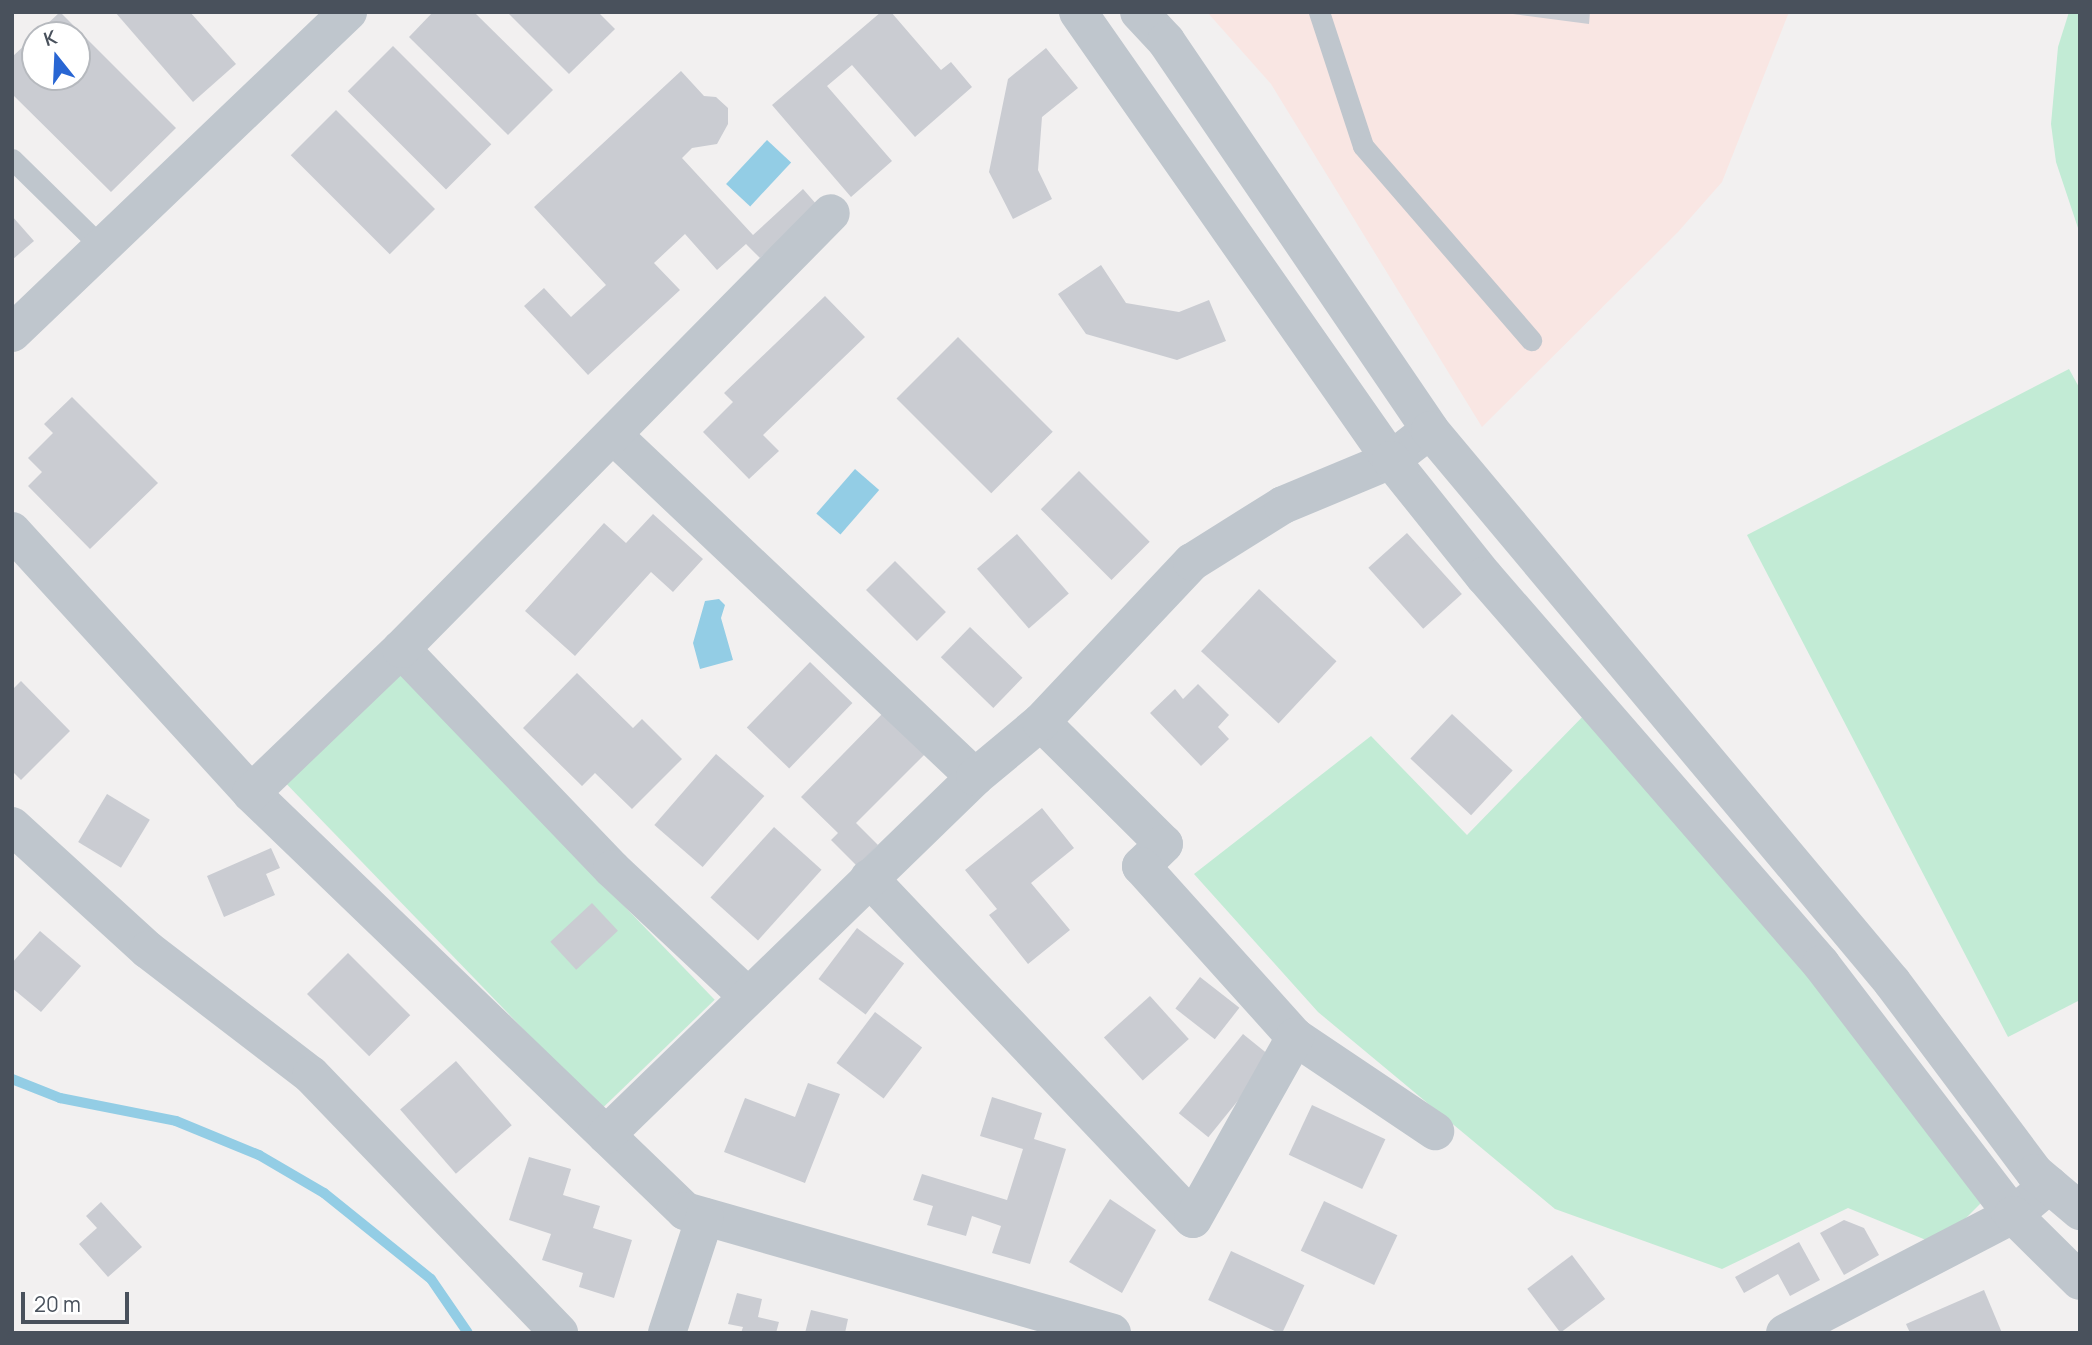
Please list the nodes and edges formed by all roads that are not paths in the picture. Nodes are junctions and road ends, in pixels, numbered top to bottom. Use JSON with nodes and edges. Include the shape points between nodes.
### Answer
{"nodes":[{"id":1,"x":348,"y":12,"type":"edge"},
{"id":2,"x":1078,"y":12,"type":"edge"},
{"id":3,"x":1139,"y":12,"type":"edge"},
{"id":4,"x":1319,"y":12,"type":"edge"},
{"id":5,"x":12,"y":159,"type":"edge"},
{"id":6,"x":831,"y":213,"type":"dead end"},
{"id":7,"x":102,"y":247,"type":"junction"},
{"id":8,"x":12,"y":333,"type":"edge"},
{"id":9,"x":1531,"y":340,"type":"dead end"},
{"id":10,"x":1430,"y":430,"type":"junction"},
{"id":11,"x":612,"y":435,"type":"junction"},
{"id":12,"x":1391,"y":460,"type":"junction"},
{"id":13,"x":12,"y":531,"type":"edge"},
{"id":14,"x":401,"y":649,"type":"junction"},
{"id":15,"x":1041,"y":722,"type":"junction"},
{"id":16,"x":975,"y":777,"type":"junction"},
{"id":17,"x":251,"y":793,"type":"junction"},
{"id":18,"x":12,"y":826,"type":"edge"},
{"id":19,"x":869,"y":878,"type":"junction"},
{"id":20,"x":746,"y":995,"type":"junction"},
{"id":21,"x":1295,"y":1037,"type":"junction"},
{"id":22,"x":1435,"y":1131,"type":"dead end"},
{"id":23,"x":606,"y":1135,"type":"junction"},
{"id":24,"x":2049,"y":1185,"type":"junction"},
{"id":25,"x":2080,"y":1211,"type":"edge"},
{"id":26,"x":2013,"y":1214,"type":"junction"},
{"id":27,"x":705,"y":1217,"type":"junction"},
{"id":28,"x":2080,"y":1281,"type":"edge"},
{"id":29,"x":559,"y":1333,"type":"edge"},
{"id":30,"x":667,"y":1333,"type":"edge"},
{"id":31,"x":1112,"y":1333,"type":"edge"},
{"id":32,"x":1785,"y":1333,"type":"edge"}],
"edges":[{"from":1,"to":7,"type":"street"},
{"from":2,"to":12,"type":"street"},
{"from":3,"to":10,"type":"street","via":[[1166,41]]},
{"from":4,"to":9,"type":"lane","via":[[1363,146]]},
{"from":5,"to":7,"type":"lane"},
{"from":6,"to":11,"type":"street"},
{"from":7,"to":8,"type":"street"},
{"from":10,"to":12,"type":"street"},
{"from":10,"to":24,"type":"street","via":[[1892,982]]},
{"from":11,"to":14,"type":"street"},
{"from":11,"to":16,"type":"street"},
{"from":12,"to":15,"type":"street","via":[[1283,505],[1192,562]]},
{"from":12,"to":26,"type":"street","via":[[1484,576],[1821,964]]},
{"from":13,"to":17,"type":"street"},
{"from":14,"to":17,"type":"street"},
{"from":14,"to":20,"type":"street","via":[[612,869]]},
{"from":15,"to":16,"type":"street"},
{"from":15,"to":21,"type":"street","via":[[1164,844],[1141,866]]},
{"from":16,"to":19,"type":"street"},
{"from":17,"to":23,"type":"street"},
{"from":18,"to":29,"type":"street","via":[[148,950],[311,1075]]},
{"from":19,"to":20,"type":"street"},
{"from":19,"to":21,"type":"street","via":[[1194,1219]]},
{"from":20,"to":23,"type":"street"},
{"from":21,"to":22,"type":"street"},
{"from":23,"to":27,"type":"street","via":[[685,1211]]},
{"from":24,"to":25,"type":"street"},
{"from":24,"to":26,"type":"street"},
{"from":26,"to":28,"type":"street"},
{"from":26,"to":32,"type":"street"},
{"from":27,"to":30,"type":"street"},
{"from":27,"to":31,"type":"street"}]}
